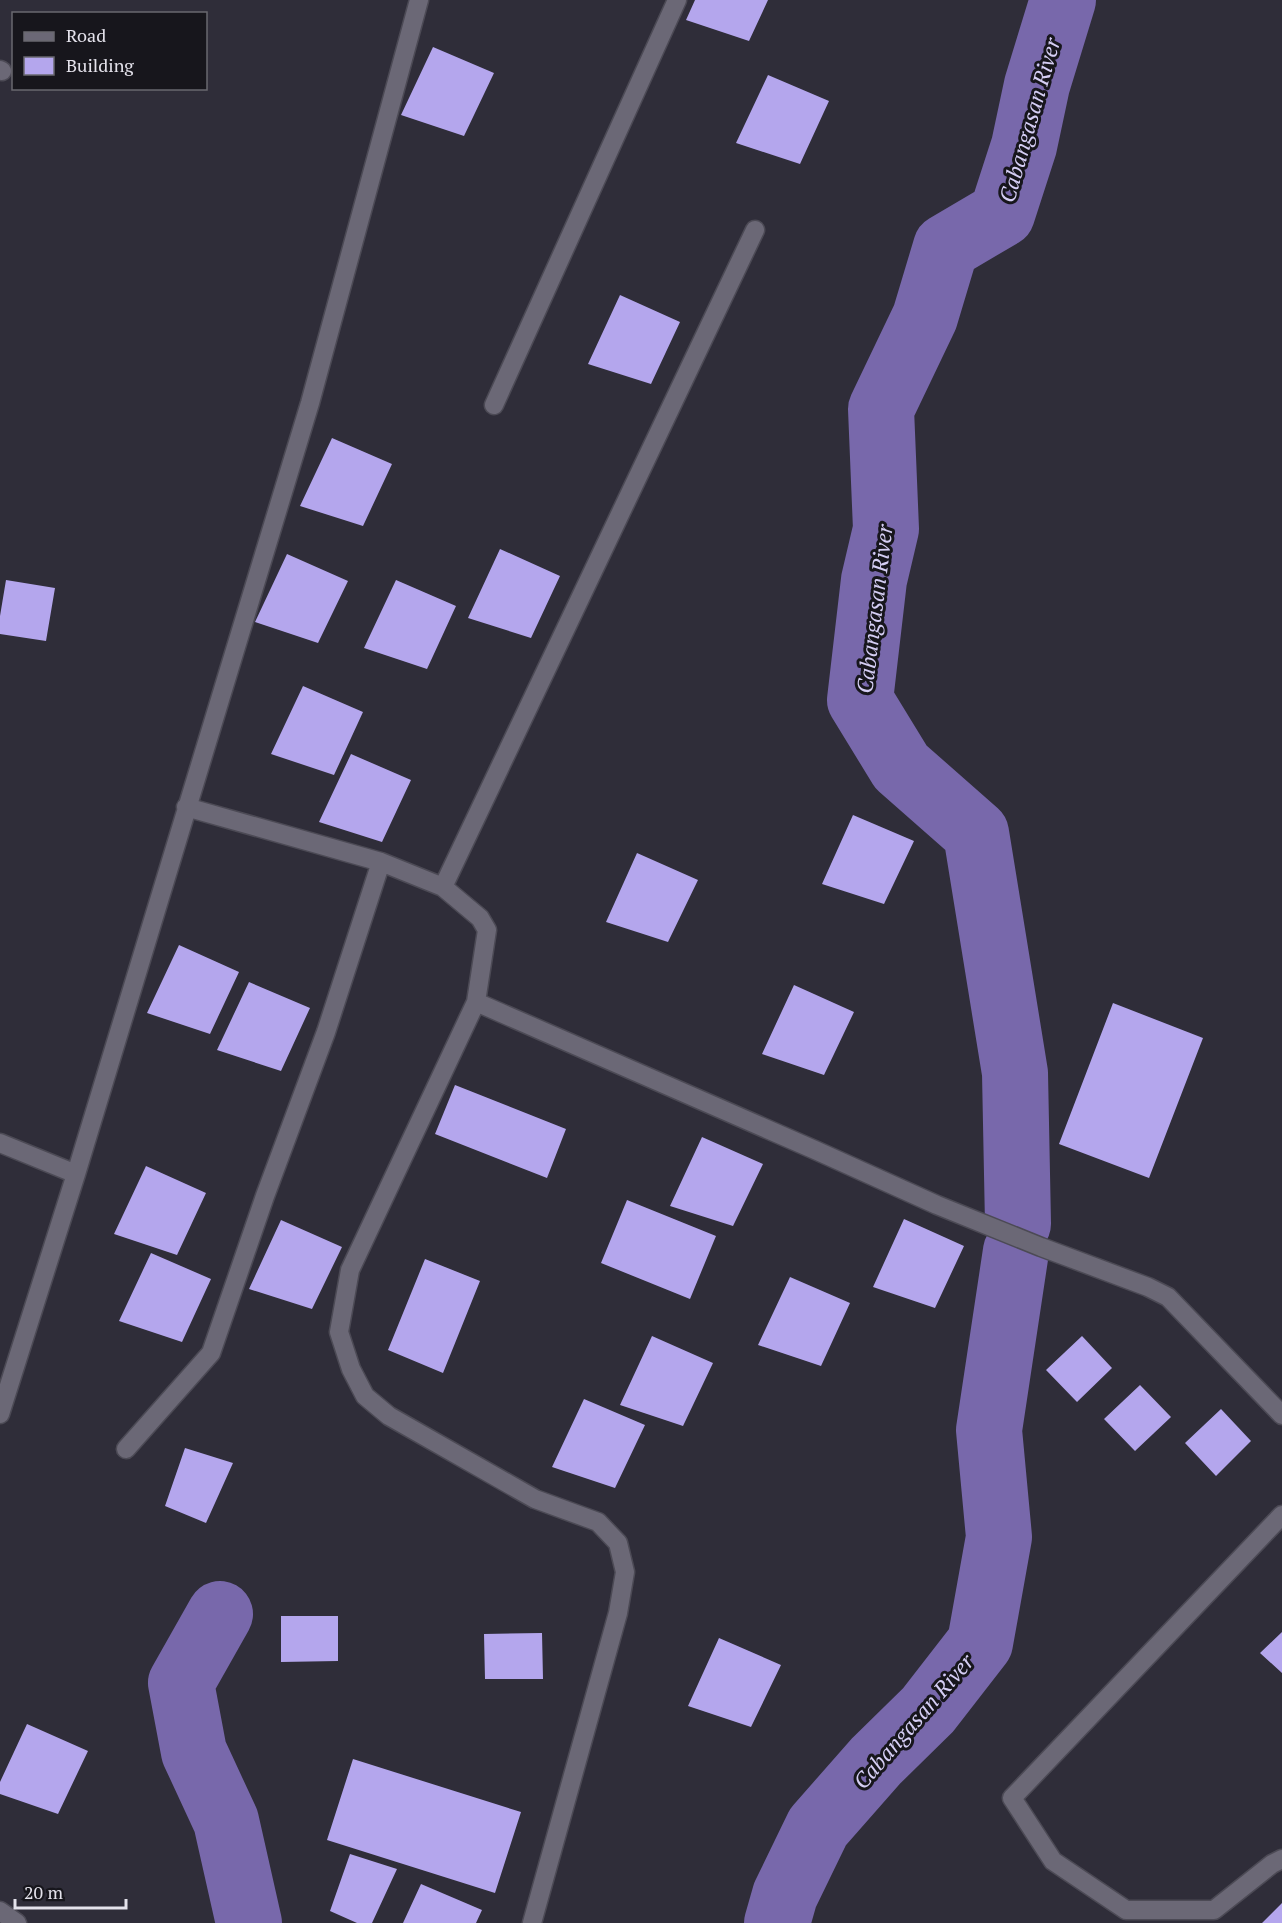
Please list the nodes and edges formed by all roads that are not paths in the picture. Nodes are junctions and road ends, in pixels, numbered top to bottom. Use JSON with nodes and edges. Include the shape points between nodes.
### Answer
{"nodes":[{"id":1,"x":419,"y":0,"type":"edge"},
{"id":2,"x":677,"y":0,"type":"edge"},
{"id":3,"x":754,"y":230,"type":"dead end"},
{"id":4,"x":494,"y":405,"type":"dead end"},
{"id":5,"x":186,"y":807,"type":"junction"},
{"id":6,"x":381,"y":862,"type":"junction"},
{"id":7,"x":443,"y":887,"type":"junction"},
{"id":8,"x":476,"y":1002,"type":"junction"},
{"id":9,"x":0,"y":1143,"type":"edge"},
{"id":10,"x":76,"y":1174,"type":"junction"},
{"id":11,"x":0,"y":1414,"type":"edge"},
{"id":12,"x":1282,"y":1415,"type":"edge"},
{"id":13,"x":126,"y":1449,"type":"dead end"},
{"id":14,"x":1282,"y":1515,"type":"edge"},
{"id":15,"x":1282,"y":1859,"type":"edge"},
{"id":16,"x":0,"y":1911,"type":"edge"},
{"id":17,"x":18,"y":1923,"type":"edge"},
{"id":18,"x":532,"y":1923,"type":"edge"}],
"edges":[{"from":1,"to":5,"type":"street","via":[[310,403]]},
{"from":2,"to":4,"type":"street"},
{"from":3,"to":7,"type":"street"},
{"from":5,"to":6,"type":"street"},
{"from":5,"to":10,"type":"street"},
{"from":6,"to":7,"type":"street"},
{"from":6,"to":13,"type":"street","via":[[326,1032],[211,1353]]},
{"from":7,"to":8,"type":"street","via":[[480,918],[487,930]]},
{"from":8,"to":12,"type":"street","via":[[937,1205],[1168,1297]]},
{"from":8,"to":18,"type":"street","via":[[350,1270],[339,1332],[365,1396],[389,1416],[535,1499],[598,1522],[618,1543],[625,1572],[618,1613]]},
{"from":9,"to":10,"type":"street"},
{"from":10,"to":11,"type":"street"},
{"from":14,"to":15,"type":"street","via":[[1012,1798],[1053,1861],[1126,1910],[1214,1910]]},
{"from":16,"to":17,"type":"street"}]}
